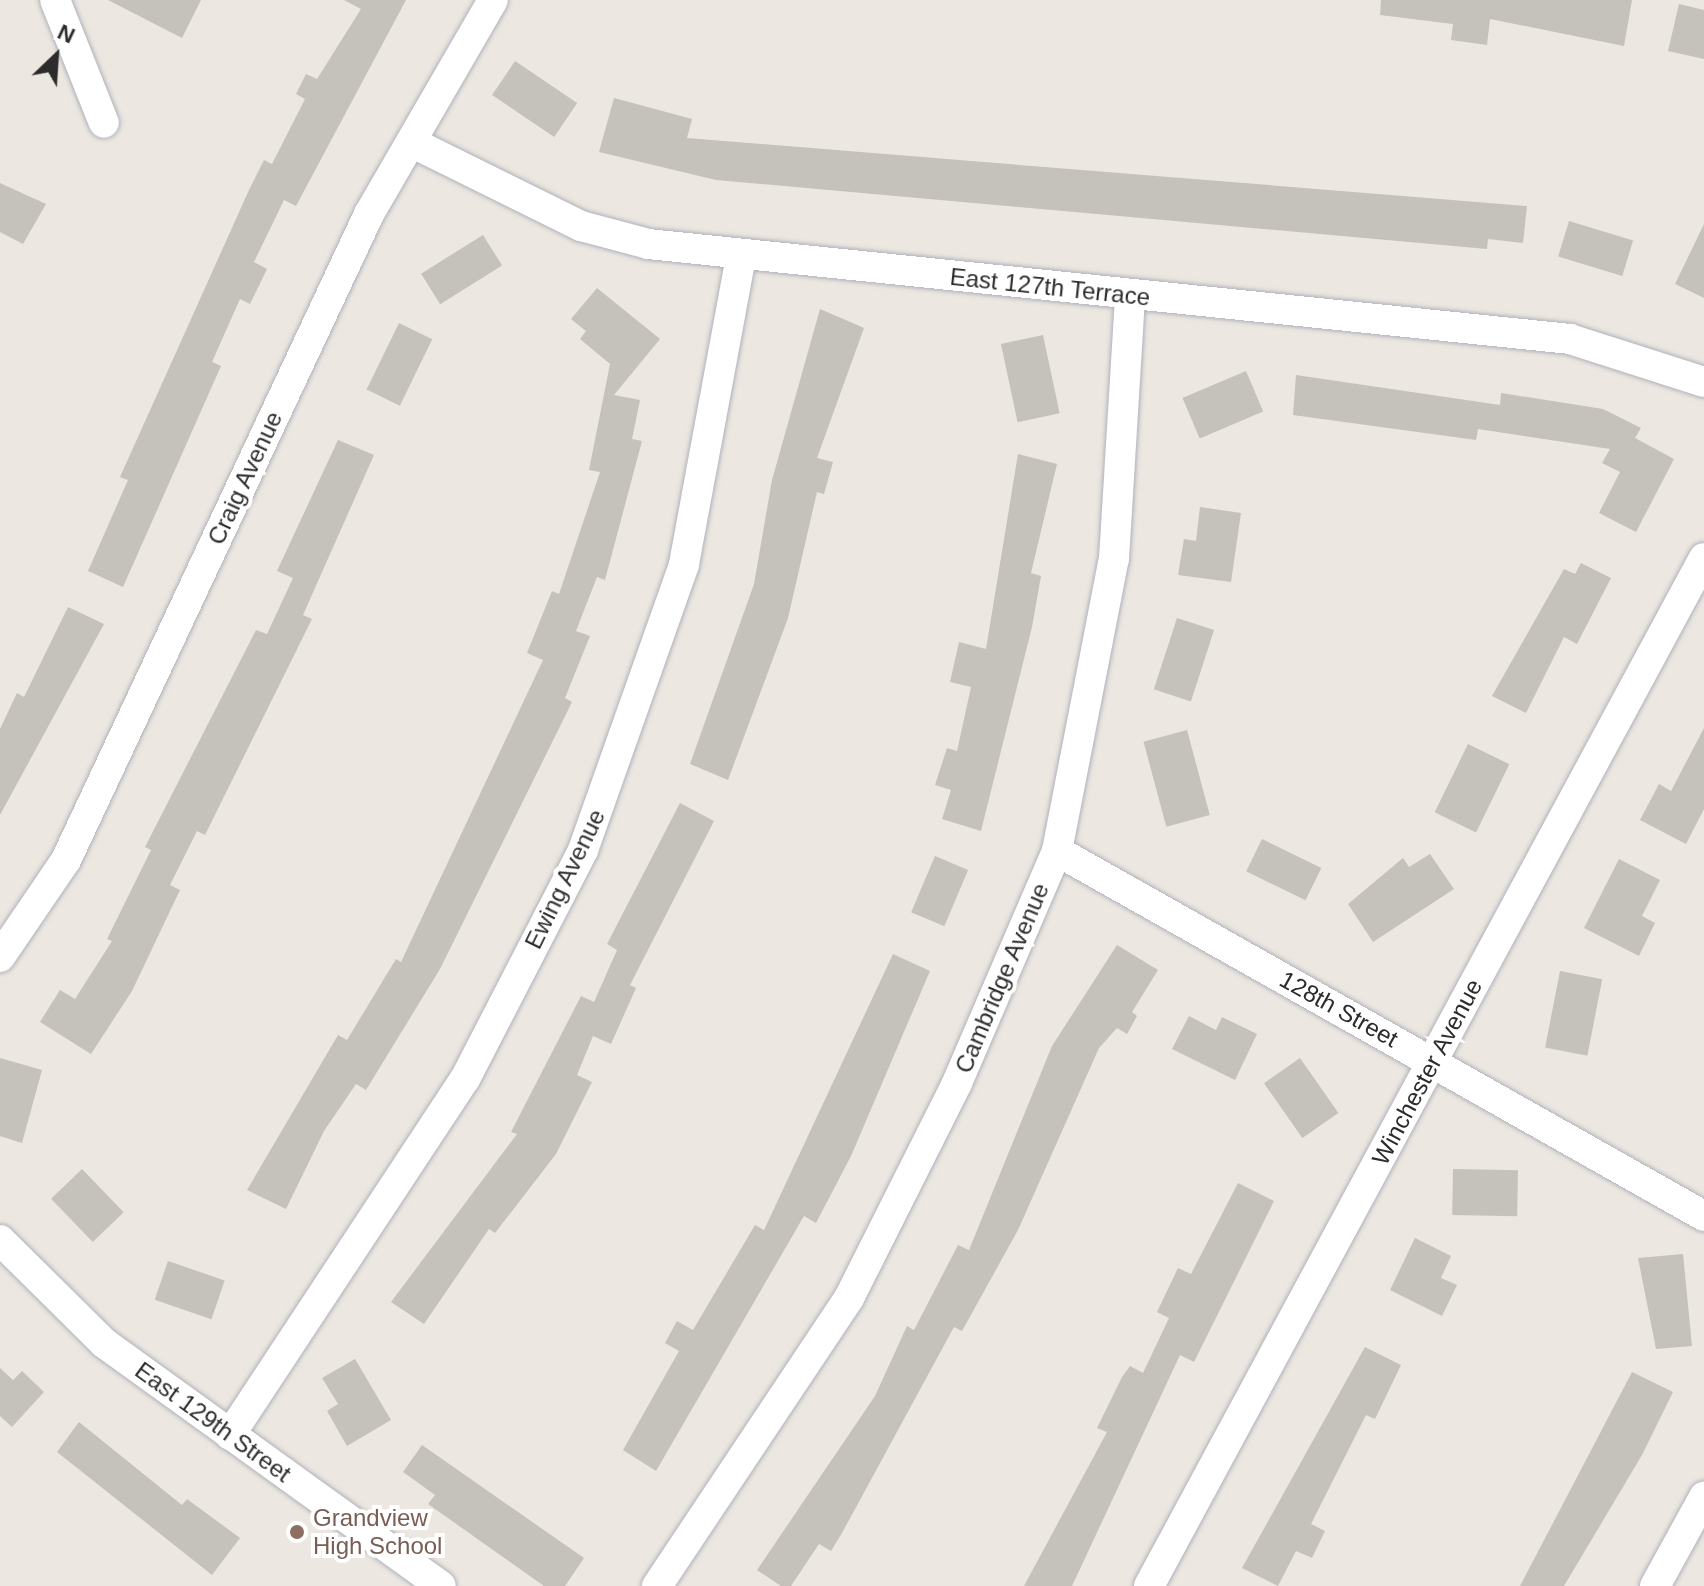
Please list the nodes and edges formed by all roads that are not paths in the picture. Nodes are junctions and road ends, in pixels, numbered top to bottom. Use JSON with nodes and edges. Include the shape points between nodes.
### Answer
{"nodes":[{"id":1,"x":55,"y":0,"type":"edge"},
{"id":2,"x":493,"y":0,"type":"edge"},
{"id":3,"x":104,"y":123,"type":"dead end"},
{"id":4,"x":411,"y":142,"type":"junction"},
{"id":5,"x":741,"y":256,"type":"junction"},
{"id":6,"x":1130,"y":295,"type":"junction"},
{"id":7,"x":1704,"y":382,"type":"edge"},
{"id":8,"x":1704,"y":558,"type":"edge"},
{"id":9,"x":1057,"y":851,"type":"junction"},
{"id":10,"x":0,"y":957,"type":"edge"},
{"id":11,"x":1433,"y":1061,"type":"junction"},
{"id":12,"x":1704,"y":1216,"type":"edge"},
{"id":13,"x":0,"y":1240,"type":"edge"},
{"id":14,"x":230,"y":1435,"type":"junction"},
{"id":15,"x":1704,"y":1497,"type":"edge"},
{"id":16,"x":441,"y":1586,"type":"edge"},
{"id":17,"x":657,"y":1586,"type":"edge"},
{"id":18,"x":1149,"y":1586,"type":"edge"},
{"id":19,"x":1655,"y":1586,"type":"edge"}],
"edges":[{"from":1,"to":3,"type":"street"},
{"from":2,"to":4,"type":"street","name":"Craig Avenue"},
{"from":4,"to":5,"type":"street","name":"East 127th Terrace","via":[[581,226]]},
{"from":4,"to":10,"type":"street","name":"Craig Avenue","via":[[369,214],[66,860]]},
{"from":5,"to":6,"type":"street","name":"East 127th Terrace"},
{"from":5,"to":14,"type":"street","name":"Ewing Avenue","via":[[684,564],[583,850],[465,1079]]},
{"from":6,"to":7,"type":"street","name":"East 127th Terrace","via":[[1570,339]]},
{"from":6,"to":9,"type":"street","name":"Cambridge Avenue","via":[[1114,559]]},
{"from":8,"to":11,"type":"street","name":"Winchester Avenue"},
{"from":9,"to":11,"type":"street","name":"128th Street"},
{"from":9,"to":17,"type":"street","name":"Cambridge Avenue","via":[[957,1083],[849,1298]]},
{"from":11,"to":12,"type":"street","name":"128th Street"},
{"from":11,"to":18,"type":"street","name":"Winchester Avenue"},
{"from":13,"to":14,"type":"street","name":"East 129th Street","via":[[104,1343]]},
{"from":14,"to":16,"type":"street","name":"East 129th Street"},
{"from":15,"to":19,"type":"street"}]}
